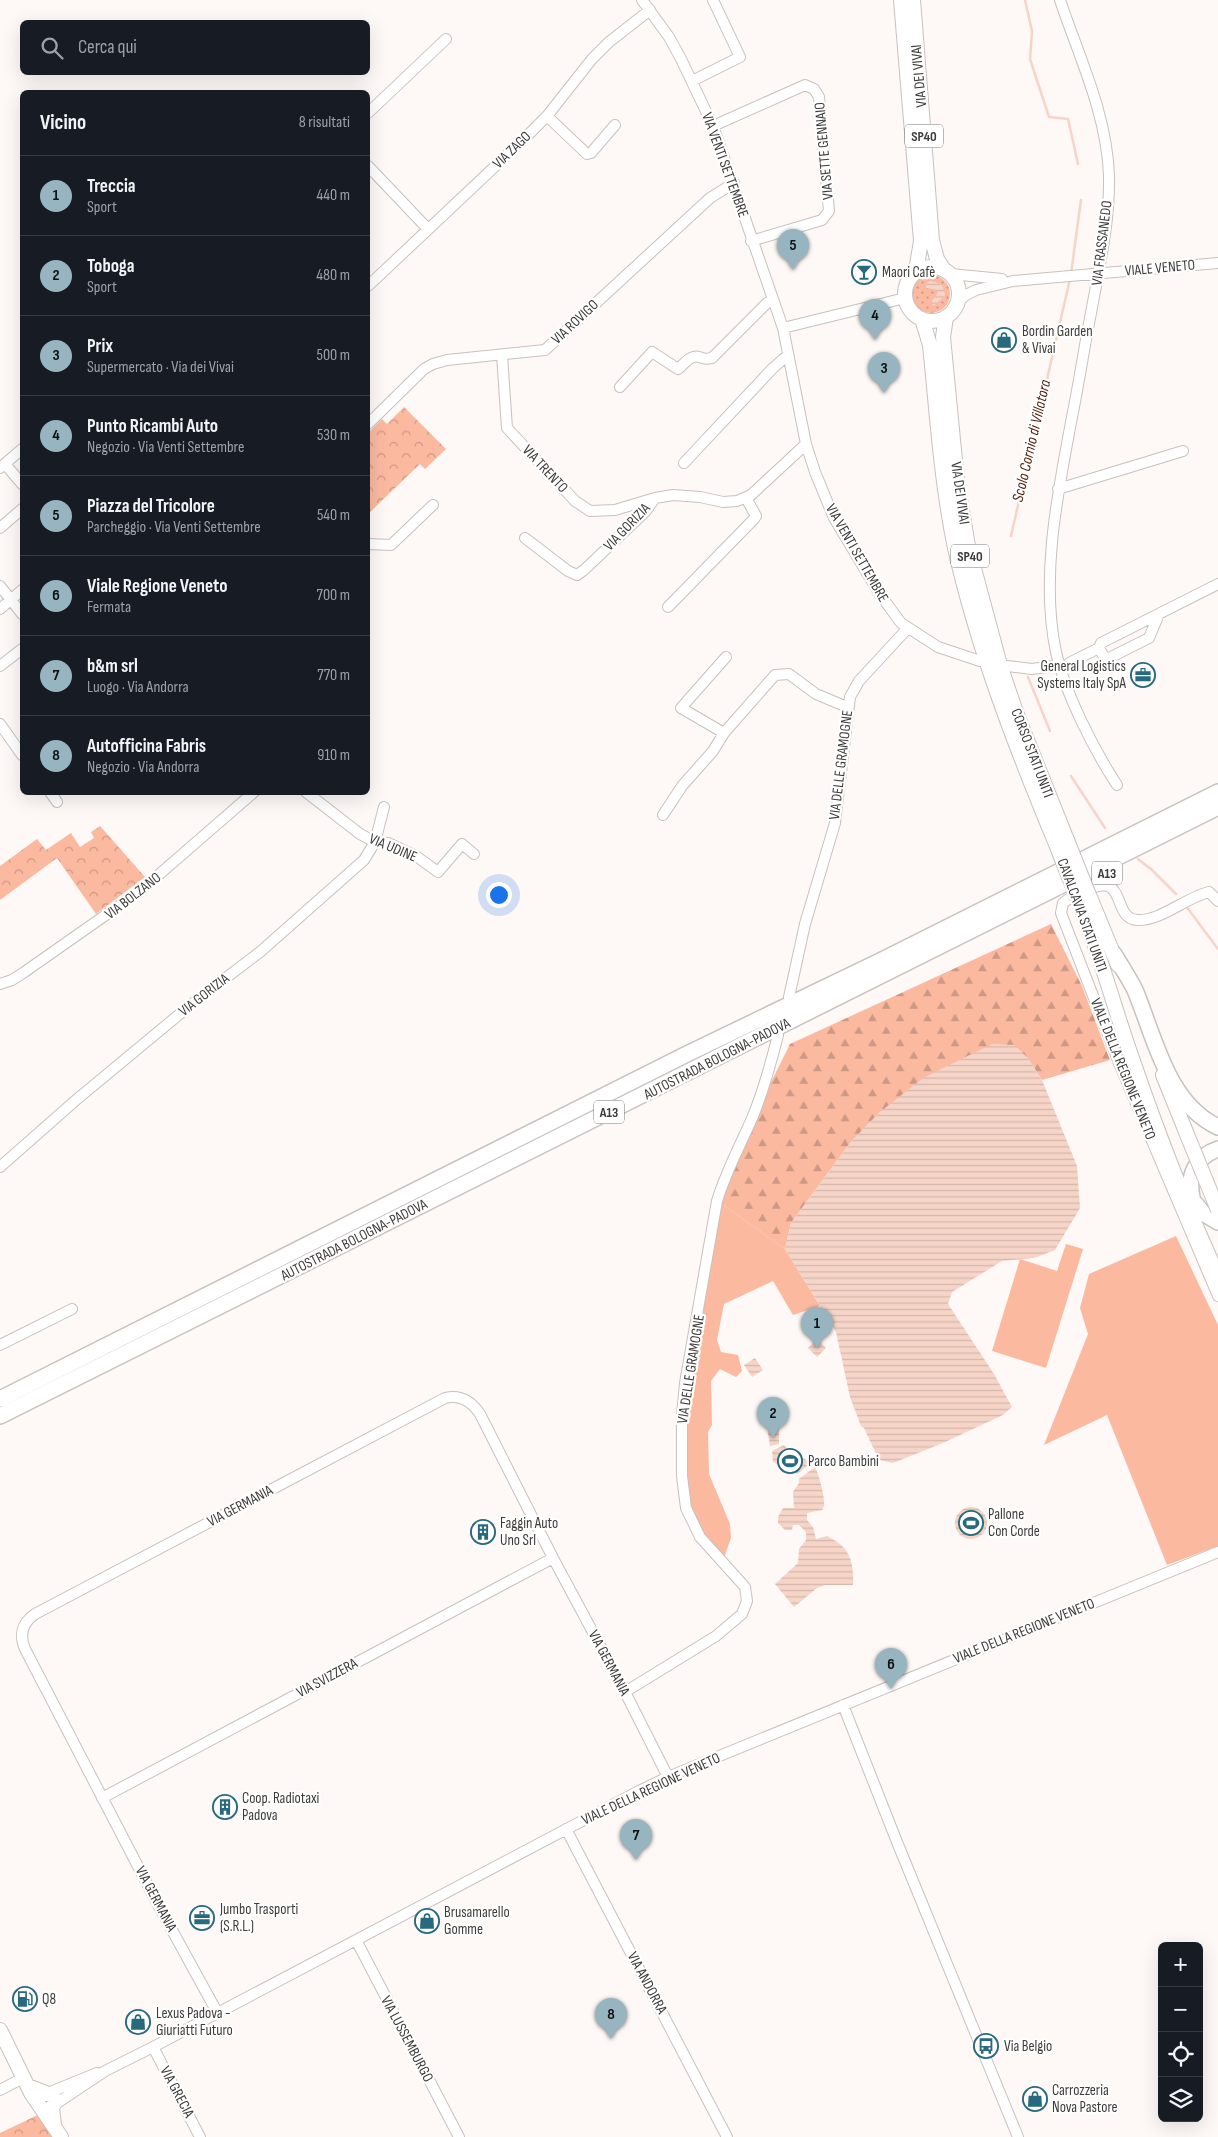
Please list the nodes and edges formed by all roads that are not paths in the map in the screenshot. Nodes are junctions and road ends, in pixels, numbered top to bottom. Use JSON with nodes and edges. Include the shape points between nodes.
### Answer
{"nodes":[{"id":1,"x":642,"y":0,"type":"edge"},
{"id":2,"x":713,"y":0,"type":"edge"},
{"id":3,"x":900,"y":0,"type":"edge"},
{"id":4,"x":913,"y":0,"type":"edge"},
{"id":5,"x":1060,"y":0,"type":"edge"},
{"id":6,"x":648,"y":5,"type":"edge"},
{"id":7,"x":446,"y":39,"type":"dead end"},
{"id":8,"x":692,"y":81,"type":"junction"},
{"id":9,"x":370,"y":111,"type":"edge"},
{"id":10,"x":547,"y":116,"type":"junction"},
{"id":11,"x":615,"y":125,"type":"dead end"},
{"id":12,"x":713,"y":126,"type":"junction"},
{"id":13,"x":370,"y":168,"type":"edge"},
{"id":14,"x":734,"y":183,"type":"junction"},
{"id":15,"x":428,"y":228,"type":"junction"},
{"id":16,"x":751,"y":241,"type":"junction"},
{"id":17,"x":1218,"y":263,"type":"edge"},
{"id":18,"x":916,"y":271,"type":"junction"},
{"id":19,"x":947,"y":272,"type":"junction"},
{"id":20,"x":1100,"y":274,"type":"junction"},
{"id":21,"x":370,"y":279,"type":"edge"},
{"id":22,"x":1013,"y":281,"type":"junction"},
{"id":23,"x":905,"y":298,"type":"junction"},
{"id":24,"x":773,"y":300,"type":"junction"},
{"id":25,"x":958,"y":302,"type":"junction"},
{"id":26,"x":946,"y":317,"type":"junction"},
{"id":27,"x":922,"y":319,"type":"junction"},
{"id":28,"x":782,"y":328,"type":"junction"},
{"id":29,"x":502,"y":355,"type":"junction"},
{"id":30,"x":788,"y":355,"type":"junction"},
{"id":31,"x":620,"y":387,"type":"dead end"},
{"id":32,"x":370,"y":422,"type":"edge"},
{"id":33,"x":806,"y":444,"type":"junction"},
{"id":34,"x":1183,"y":451,"type":"dead end"},
{"id":35,"x":20,"y":452,"type":"edge"},
{"id":36,"x":684,"y":463,"type":"dead end"},
{"id":37,"x":2,"y":466,"type":"edge"},
{"id":38,"x":20,"y":482,"type":"edge"},
{"id":39,"x":1058,"y":489,"type":"junction"},
{"id":40,"x":655,"y":498,"type":"junction"},
{"id":41,"x":746,"y":498,"type":"junction"},
{"id":42,"x":433,"y":505,"type":"dead end"},
{"id":43,"x":20,"y":511,"type":"edge"},
{"id":44,"x":0,"y":528,"type":"edge"},
{"id":45,"x":525,"y":538,"type":"dead end"},
{"id":46,"x":370,"y":544,"type":"edge"},
{"id":47,"x":1218,"y":584,"type":"edge"},
{"id":48,"x":0,"y":586,"type":"edge"},
{"id":49,"x":20,"y":592,"type":"edge"},
{"id":50,"x":11,"y":599,"type":"junction"},
{"id":51,"x":668,"y":607,"type":"dead end"},
{"id":52,"x":0,"y":608,"type":"edge"},
{"id":53,"x":20,"y":611,"type":"edge"},
{"id":54,"x":1159,"y":614,"type":"junction"},
{"id":55,"x":908,"y":628,"type":"junction"},
{"id":56,"x":1099,"y":648,"type":"junction"},
{"id":57,"x":20,"y":651,"type":"edge"},
{"id":58,"x":726,"y":657,"type":"dead end"},
{"id":59,"x":994,"y":664,"type":"junction"},
{"id":60,"x":1064,"y":664,"type":"junction"},
{"id":61,"x":0,"y":666,"type":"edge"},
{"id":62,"x":848,"y":707,"type":"junction"},
{"id":63,"x":2,"y":729,"type":"edge"},
{"id":64,"x":724,"y":733,"type":"junction"},
{"id":65,"x":20,"y":752,"type":"edge"},
{"id":66,"x":1117,"y":785,"type":"dead end"},
{"id":67,"x":1218,"y":792,"type":"edge"},
{"id":68,"x":52,"y":795,"type":"edge"},
{"id":69,"x":251,"y":795,"type":"edge"},
{"id":70,"x":310,"y":795,"type":"edge"},
{"id":71,"x":57,"y":802,"type":"dead end"},
{"id":72,"x":384,"y":807,"type":"dead end"},
{"id":73,"x":1218,"y":807,"type":"edge"},
{"id":74,"x":663,"y":815,"type":"dead end"},
{"id":75,"x":1218,"y":816,"type":"edge"},
{"id":76,"x":375,"y":842,"type":"junction"},
{"id":77,"x":1061,"y":842,"type":"joint"},
{"id":78,"x":474,"y":854,"type":"dead end"},
{"id":79,"x":1084,"y":897,"type":"junction"},
{"id":80,"x":1218,"y":901,"type":"edge"},
{"id":81,"x":993,"y":921,"type":"junction"},
{"id":82,"x":1089,"y":927,"type":"junction"},
{"id":83,"x":1114,"y":954,"type":"junction"},
{"id":84,"x":0,"y":984,"type":"edge"},
{"id":85,"x":789,"y":997,"type":"dead end"},
{"id":86,"x":778,"y":1035,"type":"dead end"},
{"id":87,"x":1218,"y":1127,"type":"edge"},
{"id":88,"x":1218,"y":1149,"type":"edge"},
{"id":89,"x":0,"y":1167,"type":"edge"},
{"id":90,"x":1194,"y":1200,"type":"junction"},
{"id":91,"x":1218,"y":1210,"type":"edge"},
{"id":92,"x":1218,"y":1222,"type":"edge"},
{"id":93,"x":1218,"y":1260,"type":"edge"},
{"id":94,"x":1218,"y":1276,"type":"edge"},
{"id":95,"x":1218,"y":1296,"type":"edge"},
{"id":96,"x":72,"y":1309,"type":"dead end"},
{"id":97,"x":0,"y":1345,"type":"edge"},
{"id":98,"x":0,"y":1399,"type":"edge"},
{"id":99,"x":0,"y":1416,"type":"edge"},
{"id":100,"x":1218,"y":1552,"type":"edge"},
{"id":101,"x":553,"y":1558,"type":"junction"},
{"id":102,"x":625,"y":1692,"type":"junction"},
{"id":103,"x":843,"y":1705,"type":"junction"},
{"id":104,"x":668,"y":1777,"type":"junction"},
{"id":105,"x":102,"y":1798,"type":"junction"},
{"id":106,"x":566,"y":1829,"type":"junction"},
{"id":107,"x":356,"y":1940,"type":"junction"},
{"id":108,"x":217,"y":2012,"type":"junction"},
{"id":109,"x":0,"y":2030,"type":"edge"},
{"id":110,"x":153,"y":2047,"type":"junction"},
{"id":111,"x":26,"y":2082,"type":"junction"},
{"id":112,"x":0,"y":2090,"type":"edge"},
{"id":113,"x":46,"y":2102,"type":"junction"},
{"id":114,"x":58,"y":2132,"type":"edge"},
{"id":115,"x":200,"y":2137,"type":"edge"},
{"id":116,"x":459,"y":2137,"type":"edge"},
{"id":117,"x":727,"y":2137,"type":"edge"},
{"id":118,"x":1018,"y":2137,"type":"edge"}],
"edges":[{"from":1,"to":6,"type":"street","name":"VIA VENTI SETTEMBRE"},
{"from":2,"to":8,"type":"street","via":[[740,57]]},
{"from":3,"to":18,"type":"main road","name":"VIA DEI VIVAI","number":"SP40","via":[[921,241]]},
{"from":4,"to":19,"type":"main road","name":"VIA DEI VIVAI","number":"SP40","via":[[932,240],[937,258]]},
{"from":5,"to":20,"type":"street","name":"VIA FRASSANEDO","via":[[1097,106],[1104,139],[1109,176]]},
{"from":6,"to":8,"type":"street","name":"VIA VENTI SETTEMBRE"},
{"from":6,"to":10,"type":"street","name":"VIA ZAGO","via":[[603,47]]},
{"from":7,"to":9,"type":"street"},
{"from":8,"to":12,"type":"street","name":"VIA VENTI SETTEMBRE"},
{"from":10,"to":11,"type":"street","via":[[587,154],[591,154]]},
{"from":10,"to":15,"type":"street","name":"VIA ZAGO"},
{"from":12,"to":14,"type":"street","name":"VIA VENTI SETTEMBRE"},
{"from":12,"to":16,"type":"street","name":"VIA SETTE GENNAIO","via":[[805,85],[814,89],[819,97],[829,211],[822,220]]},
{"from":13,"to":15,"type":"street"},
{"from":14,"to":16,"type":"street","name":"VIA VENTI SETTEMBRE"},
{"from":14,"to":29,"type":"street","name":"VIA ROVIGO","via":[[710,198],[545,350]]},
{"from":15,"to":21,"type":"street","name":"VIA ZAGO"},
{"from":16,"to":24,"type":"street","name":"VIA VENTI SETTEMBRE"},
{"from":17,"to":20,"type":"street","name":"VIALE VENETO"},
{"from":18,"to":19,"type":"main road","via":[[930,267]]},
{"from":18,"to":23,"type":"main road","number":"SP40","via":[[907,283]]},
{"from":19,"to":22,"type":"street","name":"VIALE VENETO"},
{"from":19,"to":25,"type":"main road","number":"SP40","via":[[958,288]]},
{"from":20,"to":22,"type":"street","name":"VIALE VENETO"},
{"from":20,"to":39,"type":"street","name":"VIA FRASSANEDO"},
{"from":22,"to":25,"type":"street","name":"VIALE VENETO","via":[[976,290]]},
{"from":23,"to":27,"type":"main road","number":"SP40","via":[[910,310]]},
{"from":23,"to":28,"type":"street"},
{"from":24,"to":28,"type":"street","name":"VIA VENTI SETTEMBRE"},
{"from":24,"to":31,"type":"street","via":[[712,358],[692,357],[678,369],[652,352]]},
{"from":25,"to":26,"type":"main road"},
{"from":26,"to":27,"type":"main road","via":[[930,321]]},
{"from":26,"to":59,"type":"main road","name":"VIA DEI VIVAI","number":"SP40","via":[[943,337],[962,513]]},
{"from":27,"to":59,"type":"main road","name":"VIA DEI VIVAI","number":"SP40","via":[[930,345],[949,516],[963,579]]},
{"from":28,"to":30,"type":"street","name":"VIA VENTI SETTEMBRE"},
{"from":29,"to":32,"type":"street","name":"VIA ROVIGO","via":[[432,364]]},
{"from":29,"to":40,"type":"street","name":"VIA TRENTO","via":[[507,428],[575,501],[590,511],[615,510]]},
{"from":30,"to":33,"type":"street","name":"VIA VENTI SETTEMBRE"},
{"from":30,"to":36,"type":"street"},
{"from":33,"to":41,"type":"street"},
{"from":33,"to":55,"type":"street","name":"VIA VENTI SETTEMBRE","via":[[826,500],[844,537],[896,618]]},
{"from":34,"to":39,"type":"street"},
{"from":35,"to":37,"type":"street"},
{"from":37,"to":38,"type":"street"},
{"from":39,"to":60,"type":"street","name":"VIA FRASSANEDO","via":[[1050,561],[1055,644]]},
{"from":40,"to":41,"type":"street","name":"VIA GORIZIA","via":[[686,495],[723,502]]},
{"from":40,"to":45,"type":"street","name":"VIA GORIZIA","via":[[645,512],[576,575]]},
{"from":41,"to":51,"type":"street","via":[[755,512],[754,519]]},
{"from":42,"to":46,"type":"street","via":[[391,545]]},
{"from":43,"to":44,"type":"street"},
{"from":47,"to":54,"type":"street"},
{"from":48,"to":50,"type":"street"},
{"from":49,"to":50,"type":"street"},
{"from":50,"to":52,"type":"street"},
{"from":50,"to":53,"type":"street"},
{"from":54,"to":56,"type":"street","via":[[1101,643]]},
{"from":54,"to":56,"type":"street","via":[[1149,638],[1110,658],[1104,656]]},
{"from":55,"to":59,"type":"street","via":[[948,652]]},
{"from":55,"to":62,"type":"street","name":"VIA DELLE GRAMOGNE","via":[[859,682]]},
{"from":56,"to":60,"type":"street"},
{"from":57,"to":61,"type":"street"},
{"from":58,"to":64,"type":"street","via":[[681,708]]},
{"from":59,"to":60,"type":"street","via":[[1032,669]]},
{"from":59,"to":77,"type":"main road","name":"CORSO STATI UNITI","via":[[1017,715]]},
{"from":60,"to":66,"type":"street","via":[[1087,732]]},
{"from":62,"to":64,"type":"street","via":[[816,694],[789,674],[779,673],[771,678]]},
{"from":62,"to":85,"type":"street","name":"VIA DELLE GRAMOGNE","via":[[835,823],[805,924]]},
{"from":63,"to":65,"type":"street"},
{"from":64,"to":74,"type":"street"},
{"from":67,"to":98,"type":"highway","name":"AUTOSTRADA BOLOGNA-PADOVA","number":"A13","via":[[678,1058]]},
{"from":68,"to":71,"type":"street"},
{"from":69,"to":84,"type":"street","name":"VIA BOLZANO","via":[[140,892],[24,973]]},
{"from":70,"to":76,"type":"street","name":"VIA UDINE"},
{"from":72,"to":76,"type":"street","name":"VIA GORIZIA"},
{"from":73,"to":81,"type":"highway","name":"AUTOSTRADA BOLOGNA-PADOVA","number":"A13"},
{"from":75,"to":81,"type":"highway","number":"A13","via":[[1112,870]]},
{"from":76,"to":78,"type":"street","name":"VIA UDINE","via":[[388,843],[416,856],[438,872],[462,844]]},
{"from":76,"to":89,"type":"street","name":"VIA GORIZIA","via":[[364,860],[260,952],[76,1100]]},
{"from":77,"to":79,"type":"main road","name":"CAVALCAVIA STATI UNITI","bridge":true},
{"from":79,"to":82,"type":"main road","name":"CAVALCAVIA STATI UNITI"},
{"from":79,"to":83,"type":"main road","name":"CAVALCAVIA STATI UNITI"},
{"from":80,"to":95,"type":"street","name":"VIALE DELLA REGIONE VENETO","via":[[1209,892],[1150,918],[1136,920],[1130,917],[1106,884],[1096,885],[1068,899],[1063,903],[1061,913]]},
{"from":81,"to":99,"type":"highway","name":"AUTOSTRADA BOLOGNA-PADOVA","number":"A13"},
{"from":82,"to":90,"type":"main road","via":[[1107,965]]},
{"from":82,"to":94,"type":"main road","name":"CAVALCAVIA STATI UNITI","via":[[1133,1063],[1172,1169]]},
{"from":83,"to":87,"type":"highway","via":[[1134,988],[1176,1089],[1192,1110]]},
{"from":83,"to":91,"type":"main road","name":"CAVALCAVIA STATI UNITI","bridge":true},
{"from":86,"to":102,"type":"street","name":"VIA DELLE GRAMOGNE","via":[[768,1075],[717,1201],[682,1415],[682,1476],[686,1508],[700,1537],[745,1587],[747,1601],[742,1614],[716,1636]]},
{"from":88,"to":90,"type":"highway","via":[[1201,1158],[1194,1170],[1190,1186]]},
{"from":90,"to":92,"type":"highway","via":[[1203,1213]]},
{"from":90,"to":93,"type":"main road"},
{"from":96,"to":97,"type":"street"},
{"from":100,"to":103,"type":"street","name":"VIALE DELLA REGIONE VENETO"},
{"from":101,"to":102,"type":"street","name":"VIA GERMANIA"},
{"from":101,"to":105,"type":"street","name":"VIA SVIZZERA"},
{"from":101,"to":105,"type":"street","name":"VIA GERMANIA","via":[[480,1414],[464,1398],[450,1396],[35,1614],[23,1628],[22,1641]]},
{"from":102,"to":104,"type":"street","name":"VIA GERMANIA"},
{"from":103,"to":104,"type":"street","name":"VIALE DELLA REGIONE VENETO"},
{"from":103,"to":118,"type":"street"},
{"from":104,"to":106,"type":"street","name":"VIALE DELLA REGIONE VENETO"},
{"from":105,"to":108,"type":"street","name":"VIA GERMANIA"},
{"from":106,"to":107,"type":"street","name":"VIALE DELLA REGIONE VENETO"},
{"from":106,"to":117,"type":"street","name":"VIA ANDORRA"},
{"from":107,"to":108,"type":"street","name":"VIALE DELLA REGIONE VENETO"},
{"from":107,"to":116,"type":"street","name":"VIA LUSSEMBURGO"},
{"from":108,"to":110,"type":"street","name":"VIALE DELLA REGIONE VENETO"},
{"from":109,"to":111,"type":"main road"},
{"from":110,"to":113,"type":"street","name":"VIALE DELLA REGIONE VENETO"},
{"from":110,"to":115,"type":"street","name":"VIA GRECIA"},
{"from":111,"to":112,"type":"street"},
{"from":111,"to":113,"type":"main road"},
{"from":113,"to":114,"type":"main road","via":[[49,2121]]}]}
